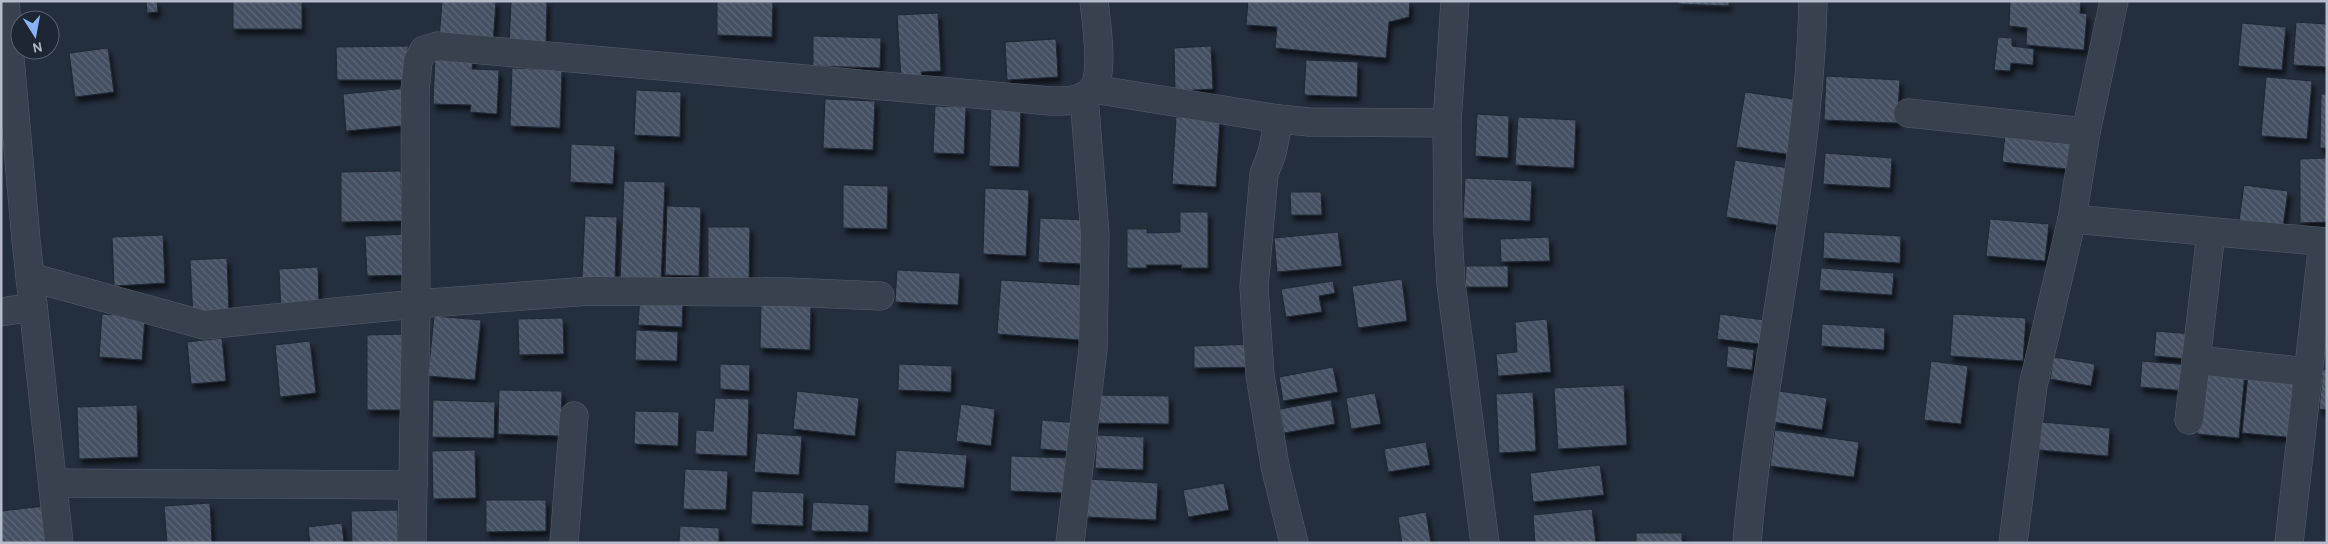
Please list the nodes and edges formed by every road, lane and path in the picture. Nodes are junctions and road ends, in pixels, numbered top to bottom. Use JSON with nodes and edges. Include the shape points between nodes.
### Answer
{"nodes":[{"id":1,"x":4,"y":1,"type":"edge"},
{"id":2,"x":1094,"y":1,"type":"edge"},
{"id":3,"x":1455,"y":1,"type":"edge"},
{"id":4,"x":1813,"y":1,"type":"edge"},
{"id":5,"x":2114,"y":1,"type":"edge"},
{"id":6,"x":1088,"y":93,"type":"junction"},
{"id":7,"x":1908,"y":113,"type":"dead end"},
{"id":8,"x":1279,"y":119,"type":"junction"},
{"id":9,"x":1448,"y":123,"type":"junction"},
{"id":10,"x":2086,"y":132,"type":"junction"},
{"id":11,"x":2072,"y":219,"type":"junction"},
{"id":12,"x":2211,"y":233,"type":"junction"},
{"id":13,"x":2325,"y":242,"type":"edge"},
{"id":14,"x":30,"y":277,"type":"junction"},
{"id":15,"x":880,"y":296,"type":"dead end"},
{"id":16,"x":416,"y":304,"type":"junction"},
{"id":17,"x":33,"y":308,"type":"junction"},
{"id":18,"x":1,"y":312,"type":"edge"},
{"id":19,"x":2196,"y":360,"type":"junction"},
{"id":20,"x":2308,"y":372,"type":"junction"},
{"id":21,"x":574,"y":416,"type":"dead end"},
{"id":22,"x":2190,"y":420,"type":"dead end"},
{"id":23,"x":53,"y":483,"type":"junction"},
{"id":24,"x":413,"y":486,"type":"junction"},
{"id":25,"x":59,"y":543,"type":"edge"},
{"id":26,"x":412,"y":543,"type":"edge"},
{"id":27,"x":564,"y":543,"type":"edge"},
{"id":28,"x":1070,"y":543,"type":"edge"},
{"id":29,"x":1294,"y":543,"type":"edge"},
{"id":30,"x":1485,"y":543,"type":"edge"},
{"id":31,"x":1747,"y":543,"type":"edge"},
{"id":32,"x":2013,"y":543,"type":"edge"},
{"id":33,"x":2289,"y":543,"type":"edge"}],
"edges":[{"from":1,"to":14,"type":"street"},
{"from":2,"to":6,"type":"street","via":[[1098,71]]},
{"from":3,"to":9,"type":"street"},
{"from":4,"to":31,"type":"street","via":[[1807,112],[1752,478]]},
{"from":5,"to":10,"type":"street"},
{"from":6,"to":8,"type":"street"},
{"from":6,"to":16,"type":"street","via":[[1073,100],[1051,101],[437,46],[424,50],[418,60],[415,90]]},
{"from":6,"to":28,"type":"street","via":[[1095,236],[1093,349]]},
{"from":7,"to":10,"type":"street"},
{"from":8,"to":9,"type":"street"},
{"from":8,"to":29,"type":"street","via":[[1264,174],[1254,287],[1260,376]]},
{"from":9,"to":30,"type":"street","via":[[1451,284]]},
{"from":10,"to":11,"type":"street"},
{"from":11,"to":12,"type":"street"},
{"from":11,"to":32,"type":"street","via":[[2033,386]]},
{"from":12,"to":13,"type":"street"},
{"from":12,"to":19,"type":"street"},
{"from":13,"to":20,"type":"street"},
{"from":14,"to":16,"type":"street","via":[[204,325]]},
{"from":14,"to":17,"type":"street"},
{"from":15,"to":16,"type":"street","via":[[590,291]]},
{"from":16,"to":24,"type":"street"},
{"from":17,"to":18,"type":"street"},
{"from":17,"to":23,"type":"street"},
{"from":19,"to":20,"type":"street"},
{"from":19,"to":22,"type":"street"},
{"from":20,"to":33,"type":"street"},
{"from":21,"to":27,"type":"street"},
{"from":23,"to":24,"type":"street"},
{"from":23,"to":25,"type":"street"},
{"from":24,"to":26,"type":"street"}]}
